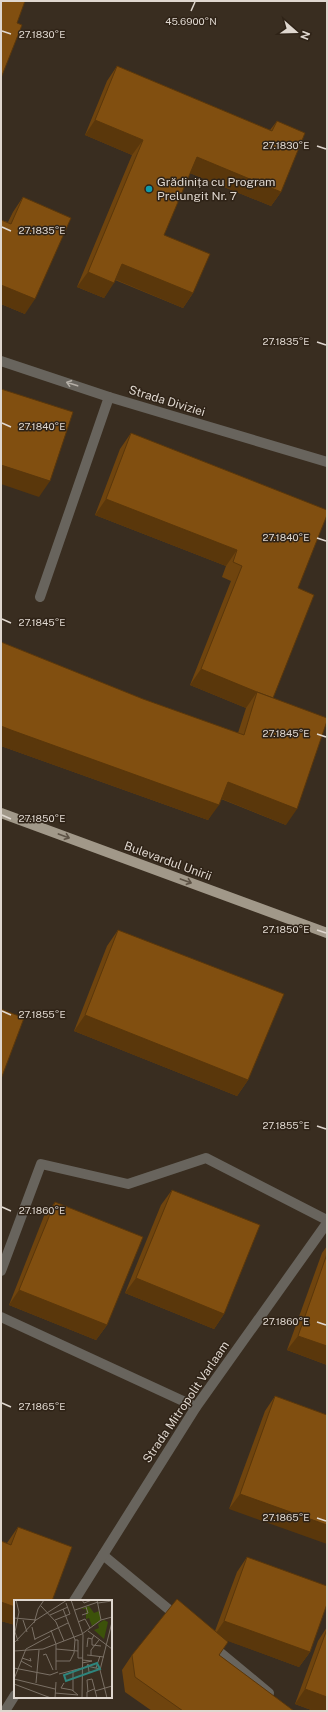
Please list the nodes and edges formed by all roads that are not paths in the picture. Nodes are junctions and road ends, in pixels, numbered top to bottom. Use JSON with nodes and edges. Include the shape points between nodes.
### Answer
{"nodes":[{"id":1,"x":1,"y":361,"type":"edge"},
{"id":2,"x":109,"y":396,"type":"junction"},
{"id":3,"x":327,"y":462,"type":"edge"},
{"id":4,"x":40,"y":597,"type":"dead end"},
{"id":5,"x":1,"y":813,"type":"edge"},
{"id":6,"x":327,"y":933,"type":"edge"},
{"id":7,"x":327,"y":1221,"type":"edge"},
{"id":8,"x":1,"y":1270,"type":"edge"},
{"id":9,"x":1,"y":1318,"type":"edge"},
{"id":10,"x":196,"y":1407,"type":"junction"},
{"id":11,"x":103,"y":1555,"type":"junction"},
{"id":12,"x":75,"y":1600,"type":"edge"},
{"id":13,"x":188,"y":1625,"type":"edge"},
{"id":14,"x":200,"y":1635,"type":"edge"},
{"id":15,"x":14,"y":1697,"type":"edge"},
{"id":16,"x":279,"y":1701,"type":"edge"},
{"id":17,"x":5,"y":1711,"type":"edge"}],
"edges":[{"from":2,"to":1,"type":"street","name":"Strada Diviziei","one_way":true},
{"from":2,"to":3,"type":"street","name":"Strada Diviziei"},
{"from":2,"to":4,"type":"street"},
{"from":5,"to":6,"type":"main road","name":"Bulevardul Unirii","one_way":true},
{"from":7,"to":8,"type":"street","via":[[206,1158],[128,1184],[41,1164]]},
{"from":7,"to":10,"type":"street","name":"Strada Mitropolit Varlaam"},
{"from":9,"to":10,"type":"street"},
{"from":10,"to":11,"type":"street","name":"Strada Mitropolit Varlaam"},
{"from":11,"to":12,"type":"street","name":"Strada Mitropolit Varlaam"},
{"from":11,"to":13,"type":"street"},
{"from":14,"to":16,"type":"street"},
{"from":15,"to":17,"type":"street"}]}
